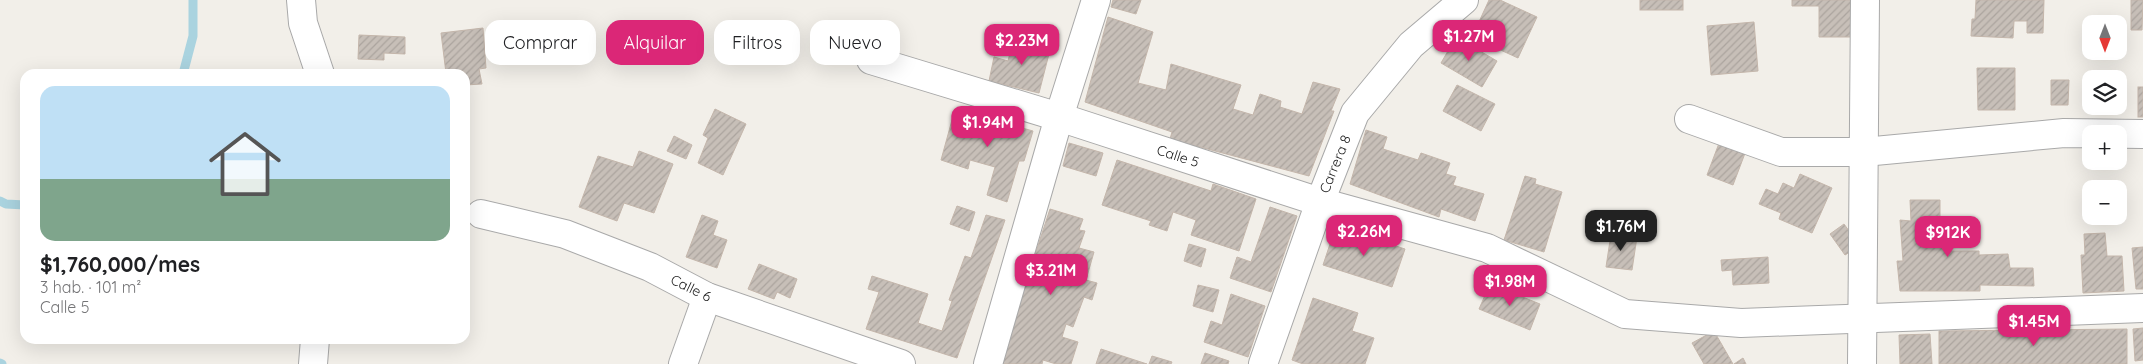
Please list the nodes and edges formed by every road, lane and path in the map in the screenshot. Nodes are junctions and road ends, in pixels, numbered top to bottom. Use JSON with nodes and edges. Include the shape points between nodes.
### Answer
{"nodes":[{"id":1,"x":301,"y":0,"type":"edge"},
{"id":2,"x":1096,"y":0,"type":"edge"},
{"id":3,"x":1464,"y":0,"type":"edge"},
{"id":4,"x":1864,"y":0,"type":"edge"},
{"id":5,"x":887,"y":65,"type":"edge"},
{"id":6,"x":318,"y":69,"type":"edge"},
{"id":7,"x":1059,"y":117,"type":"junction"},
{"id":8,"x":1689,"y":119,"type":"dead end"},
{"id":9,"x":2143,"y":134,"type":"edge"},
{"id":10,"x":1864,"y":152,"type":"junction"},
{"id":11,"x":1320,"y":202,"type":"junction"},
{"id":12,"x":481,"y":214,"type":"dead end"},
{"id":13,"x":707,"y":297,"type":"junction"},
{"id":14,"x":2143,"y":308,"type":"edge"},
{"id":15,"x":1863,"y":317,"type":"junction"},
{"id":16,"x":315,"y":344,"type":"edge"},
{"id":17,"x":313,"y":364,"type":"edge"},
{"id":18,"x":683,"y":364,"type":"edge"},
{"id":19,"x":900,"y":364,"type":"edge"},
{"id":20,"x":988,"y":364,"type":"edge"},
{"id":21,"x":1263,"y":364,"type":"edge"},
{"id":22,"x":1862,"y":364,"type":"edge"}],
"edges":[{"from":1,"to":6,"type":"street","via":[[303,23]]},
{"from":2,"to":7,"type":"street"},
{"from":3,"to":11,"type":"street","name":"Carrera 8","via":[[1410,45],[1355,113]]},
{"from":4,"to":10,"type":"street"},
{"from":5,"to":7,"type":"street","name":"Calle 5"},
{"from":7,"to":11,"type":"street","name":"Calle 5"},
{"from":7,"to":20,"type":"street"},
{"from":8,"to":10,"type":"street","via":[[1781,152]]},
{"from":9,"to":10,"type":"street","via":[[2064,133]]},
{"from":10,"to":15,"type":"street"},
{"from":11,"to":15,"type":"street","name":"Calle 5","via":[[1487,248],[1625,314],[1741,323]]},
{"from":11,"to":21,"type":"street","name":"Carrera 8"},
{"from":12,"to":13,"type":"street","name":"Calle 6","via":[[565,234],[650,267]]},
{"from":13,"to":18,"type":"street"},
{"from":13,"to":19,"type":"street","name":"Calle 6"},
{"from":14,"to":15,"type":"street","name":"Calle 5"},
{"from":15,"to":22,"type":"street"},
{"from":16,"to":17,"type":"street"}]}
